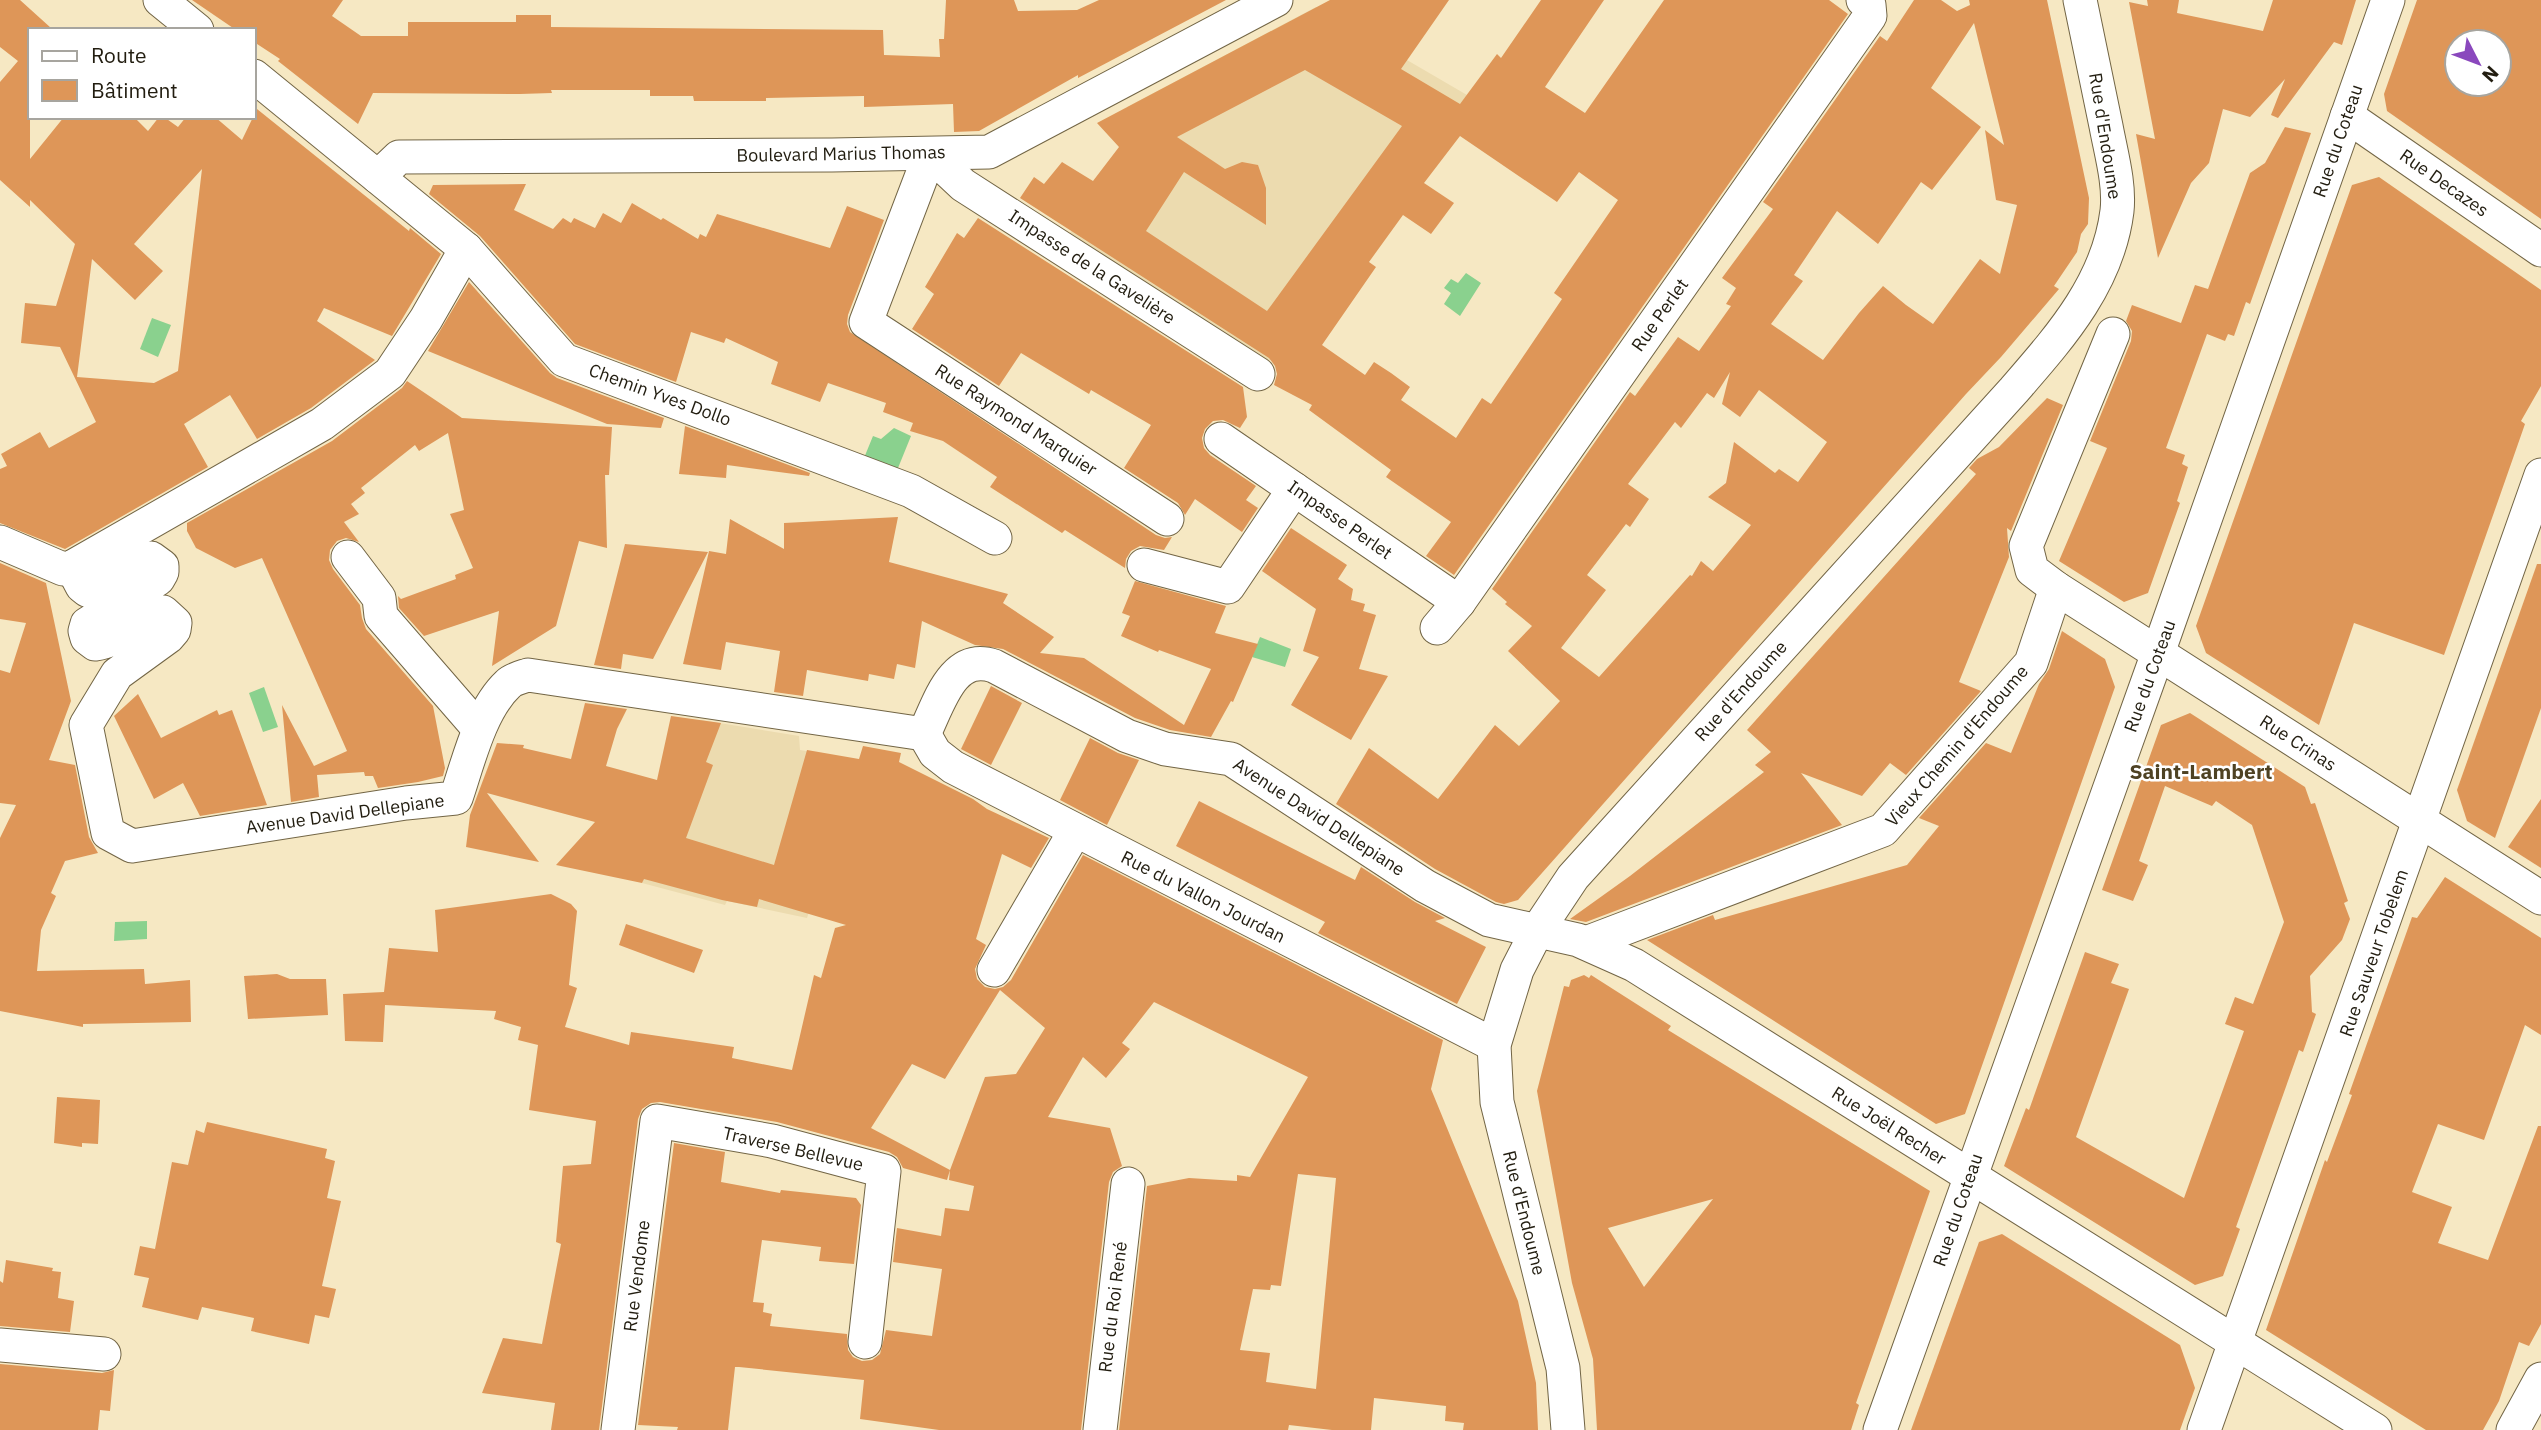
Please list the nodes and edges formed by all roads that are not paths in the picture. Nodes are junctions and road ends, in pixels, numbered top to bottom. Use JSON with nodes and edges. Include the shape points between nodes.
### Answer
{"nodes":[{"id":1,"x":160,"y":0,"type":"edge"},
{"id":2,"x":1276,"y":0,"type":"edge"},
{"id":3,"x":1863,"y":0,"type":"edge"},
{"id":4,"x":2080,"y":0,"type":"edge"},
{"id":5,"x":2388,"y":0,"type":"edge"},
{"id":6,"x":195,"y":28,"type":"edge"},
{"id":7,"x":256,"y":78,"type":"edge"},
{"id":8,"x":2347,"y":116,"type":"junction"},
{"id":9,"x":930,"y":153,"type":"junction"},
{"id":10,"x":378,"y":177,"type":"junction"},
{"id":11,"x":466,"y":249,"type":"junction"},
{"id":12,"x":2541,"y":250,"type":"edge"},
{"id":13,"x":2113,"y":334,"type":"dead end"},
{"id":14,"x":1258,"y":374,"type":"dead end"},
{"id":15,"x":1221,"y":439,"type":"dead end"},
{"id":16,"x":2541,"y":475,"type":"edge"},
{"id":17,"x":1294,"y":489,"type":"junction"},
{"id":18,"x":1167,"y":519,"type":"dead end"},
{"id":19,"x":995,"y":538,"type":"dead end"},
{"id":20,"x":0,"y":542,"type":"edge"},
{"id":21,"x":348,"y":557,"type":"dead end"},
{"id":22,"x":1144,"y":565,"type":"dead end"},
{"id":23,"x":72,"y":567,"type":"junction"},
{"id":24,"x":2056,"y":588,"type":"junction"},
{"id":25,"x":1459,"y":602,"type":"junction"},
{"id":26,"x":1437,"y":628,"type":"dead end"},
{"id":27,"x":2158,"y":653,"type":"junction"},
{"id":28,"x":479,"y":729,"type":"junction"},
{"id":29,"x":924,"y":734,"type":"junction"},
{"id":30,"x":2420,"y":820,"type":"junction"},
{"id":31,"x":1074,"y":831,"type":"junction"},
{"id":32,"x":2541,"y":898,"type":"edge"},
{"id":33,"x":1537,"y":931,"type":"junction"},
{"id":34,"x":1586,"y":943,"type":"junction"},
{"id":35,"x":994,"y":970,"type":"dead end"},
{"id":36,"x":1494,"y":1045,"type":"junction"},
{"id":37,"x":657,"y":1121,"type":"joint"},
{"id":38,"x":1970,"y":1177,"type":"junction"},
{"id":39,"x":1128,"y":1184,"type":"dead end"},
{"id":40,"x":865,"y":1342,"type":"dead end"},
{"id":41,"x":2236,"y":1342,"type":"junction"},
{"id":42,"x":0,"y":1345,"type":"edge"},
{"id":43,"x":103,"y":1354,"type":"dead end"},
{"id":44,"x":2541,"y":1379,"type":"edge"},
{"id":45,"x":618,"y":1430,"type":"edge"},
{"id":46,"x":1100,"y":1430,"type":"edge"},
{"id":47,"x":1568,"y":1430,"type":"edge"},
{"id":48,"x":1880,"y":1430,"type":"edge"},
{"id":49,"x":2204,"y":1430,"type":"edge"},
{"id":50,"x":2375,"y":1430,"type":"edge"},
{"id":51,"x":2513,"y":1430,"type":"edge"}],
"edges":[{"from":1,"to":6,"type":"street"},
{"from":2,"to":9,"type":"street","name":"Boulevard Marius Thomas","via":[[989,152]]},
{"from":3,"to":25,"type":"street","name":"Rue Perlet","via":[[1870,16]]},
{"from":4,"to":33,"type":"street","name":"Rue d'Endoume","via":[[2115,174],[2117,211],[2089,293],[2066,331],[1573,877]]},
{"from":5,"to":8,"type":"street","name":"Rue du Coteau"},
{"from":7,"to":10,"type":"street","name":"Chemin Yves Dollo"},
{"from":8,"to":12,"type":"street","name":"Rue Decazes"},
{"from":8,"to":27,"type":"street","name":"Rue du Coteau"},
{"from":9,"to":10,"type":"street","name":"Boulevard Marius Thomas","via":[[399,157]]},
{"from":9,"to":14,"type":"street","name":"Impasse de la Gavelière","via":[[963,185]]},
{"from":9,"to":18,"type":"street","name":"Rue Raymond Marquier","via":[[866,322]]},
{"from":10,"to":11,"type":"street","name":"Chemin Yves Dollo"},
{"from":11,"to":19,"type":"street","name":"Chemin Yves Dollo","via":[[564,360],[911,491]]},
{"from":11,"to":23,"type":"street","via":[[390,373],[322,424]]},
{"from":13,"to":24,"type":"street","via":[[2026,546],[2032,570]]},
{"from":15,"to":17,"type":"street","name":"Impasse Perlet"},
{"from":16,"to":30,"type":"street","name":"Rue Sauveur Tobelem"},
{"from":17,"to":22,"type":"street","via":[[1228,587]]},
{"from":17,"to":25,"type":"street","name":"Impasse Perlet"},
{"from":20,"to":23,"type":"street","via":[[62,569]]},
{"from":21,"to":28,"type":"street","via":[[379,598],[381,616]]},
{"from":23,"to":28,"type":"street","name":"Avenue David Dellepiane","via":[[87,590],[151,558],[162,566],[158,579],[87,624],[87,638],[95,644],[106,643],[163,612],[175,622],[168,637],[117,674],[86,725],[108,832],[132,846],[456,798]]},
{"from":24,"to":27,"type":"street","name":"Rue Crinas"},
{"from":24,"to":34,"type":"street","name":"Vieux Chemin d'Endoume","via":[[2031,663],[1883,830]]},
{"from":25,"to":26,"type":"street","name":"Rue Perlet"},
{"from":27,"to":30,"type":"street","name":"Rue Crinas"},
{"from":27,"to":38,"type":"street","name":"Rue du Coteau"},
{"from":28,"to":29,"type":"street","name":"Avenue David Dellepiane","via":[[510,682],[528,675]]},
{"from":29,"to":31,"type":"street","name":"Rue du Vallon Jourdan","via":[[935,753],[953,767]]},
{"from":29,"to":33,"type":"street","name":"Avenue David Dellepiane","via":[[953,676],[982,662],[1127,736],[1165,749],[1231,759],[1424,886],[1489,920]]},
{"from":30,"to":32,"type":"street","name":"Rue Crinas"},
{"from":30,"to":41,"type":"street","name":"Rue Sauveur Tobelem"},
{"from":31,"to":35,"type":"street"},
{"from":31,"to":36,"type":"street","name":"Rue du Vallon Jourdan"},
{"from":33,"to":34,"type":"street","name":"Rue Joël Recher"},
{"from":33,"to":36,"type":"street","name":"Rue d'Endoume","via":[[1517,970]]},
{"from":34,"to":38,"type":"street","name":"Rue Joël Recher","via":[[1634,965]]},
{"from":36,"to":47,"type":"street","name":"Rue d'Endoume","via":[[1497,1102],[1563,1368]]},
{"from":37,"to":40,"type":"street","name":"Traverse Bellevue","via":[[772,1141],[884,1171]]},
{"from":37,"to":45,"type":"street","name":"Rue Vendome"},
{"from":38,"to":41,"type":"street","name":"Rue Joël Recher"},
{"from":38,"to":48,"type":"street","name":"Rue du Coteau"},
{"from":39,"to":46,"type":"street","name":"Rue du Roi René"},
{"from":41,"to":49,"type":"street","name":"Rue Sauveur Tobelem"},
{"from":41,"to":50,"type":"street","name":"Rue Joël Recher"},
{"from":42,"to":43,"type":"street"},
{"from":44,"to":51,"type":"street"}]}
